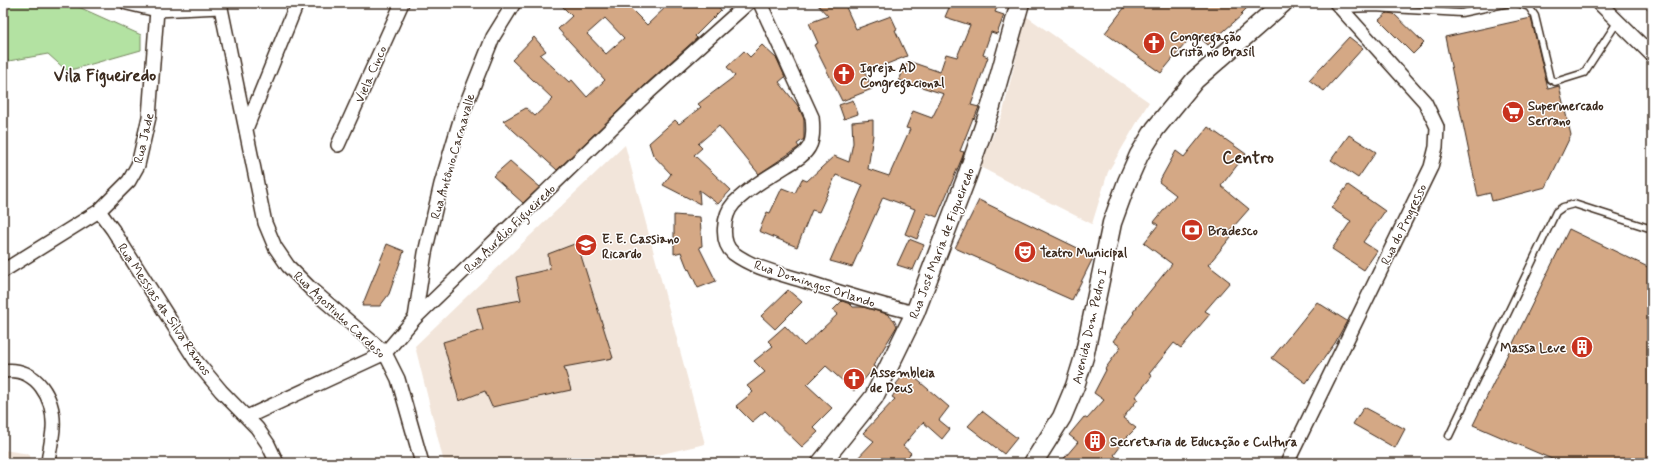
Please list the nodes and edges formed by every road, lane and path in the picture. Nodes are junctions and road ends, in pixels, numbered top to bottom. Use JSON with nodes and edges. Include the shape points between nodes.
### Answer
{"nodes":[{"id":1,"x":127,"y":3,"type":"edge"},
{"id":2,"x":297,"y":3,"type":"edge"},
{"id":3,"x":402,"y":3,"type":"edge"},
{"id":4,"x":514,"y":3,"type":"edge"},
{"id":5,"x":748,"y":3,"type":"edge"},
{"id":6,"x":760,"y":3,"type":"edge"},
{"id":7,"x":1020,"y":3,"type":"edge"},
{"id":8,"x":1284,"y":3,"type":"edge"},
{"id":9,"x":1509,"y":3,"type":"edge"},
{"id":10,"x":1518,"y":3,"type":"edge"},
{"id":11,"x":1599,"y":3,"type":"edge"},
{"id":12,"x":220,"y":5,"type":"edge"},
{"id":13,"x":1339,"y":6,"type":"edge"},
{"id":14,"x":157,"y":10,"type":"junction"},
{"id":15,"x":1618,"y":21,"type":"junction"},
{"id":16,"x":1652,"y":56,"type":"edge"},
{"id":17,"x":246,"y":129,"type":"junction"},
{"id":18,"x":338,"y":145,"type":"dead end"},
{"id":19,"x":99,"y":211,"type":"junction"},
{"id":20,"x":1652,"y":229,"type":"edge"},
{"id":21,"x":3,"y":271,"type":"edge"},
{"id":22,"x":915,"y":313,"type":"junction"},
{"id":23,"x":415,"y":318,"type":"junction"},
{"id":24,"x":385,"y":353,"type":"junction"},
{"id":25,"x":3,"y":371,"type":"edge"},
{"id":26,"x":247,"y":417,"type":"junction"},
{"id":27,"x":1449,"y":436,"type":"dead end"},
{"id":28,"x":48,"y":463,"type":"edge"},
{"id":29,"x":278,"y":463,"type":"edge"},
{"id":30,"x":422,"y":463,"type":"edge"},
{"id":31,"x":821,"y":463,"type":"edge"},
{"id":32,"x":1033,"y":463,"type":"edge"},
{"id":33,"x":1287,"y":463,"type":"edge"}],
"edges":[{"from":1,"to":14,"type":"street"},
{"from":2,"to":17,"type":"street"},
{"from":3,"to":18,"type":"street","name":"Viela Cinco"},
{"from":4,"to":23,"type":"street","name":"Rua Antônio Carnavalle","via":[[493,37],[461,116],[441,184],[425,253]]},
{"from":5,"to":23,"type":"street","name":"Rua Aurélio Figueiredo","via":[[649,92]]},
{"from":6,"to":22,"type":"street","name":"Rua Domingos Orlando","via":[[812,117],[812,138],[802,155],[732,204],[724,232],[726,244],[733,253],[758,267]]},
{"from":7,"to":22,"type":"main road","name":"Rua José Maria de Figueiredo","via":[[991,106]]},
{"from":8,"to":32,"type":"main road","name":"Avenida Dom Pedro I","via":[[1195,80],[1155,129],[1139,155],[1112,223],[1084,357],[1075,386],[1062,417]]},
{"from":9,"to":13,"type":"lane","via":[[1461,14]]},
{"from":10,"to":15,"type":"lane","via":[[1529,7],[1535,16],[1550,79],[1555,82],[1584,73]]},
{"from":11,"to":15,"type":"street"},
{"from":12,"to":14,"type":"street"},
{"from":12,"to":17,"type":"street","name":"Rua Agostinho Cardoso"},
{"from":13,"to":33,"type":"street","name":"Rua do Progresso","via":[[1425,102],[1437,127],[1436,147],[1431,167]]},
{"from":14,"to":19,"type":"street","name":"Rua Jade","via":[[149,117],[138,165],[128,181]]},
{"from":15,"to":16,"type":"street"},
{"from":17,"to":24,"type":"street","name":"Rua Agostinho Cardoso","via":[[265,223],[275,247],[288,266],[311,289]]},
{"from":19,"to":21,"type":"street","name":"Rua Jade"},
{"from":19,"to":26,"type":"street","name":"Rua Messias da Silva Ramos","via":[[196,360]]},
{"from":20,"to":27,"type":"lane","via":[[1574,204],[1556,212]]},
{"from":22,"to":31,"type":"main road","name":"Rua José Maria de Figueiredo","via":[[874,397]]},
{"from":23,"to":24,"type":"street","name":"Rua Aurélio Figueiredo"},
{"from":24,"to":26,"type":"street","name":"Rua Aurélio Figueiredo"},
{"from":24,"to":30,"type":"street","name":"Rua Agostinho Cardoso","via":[[398,379]]},
{"from":25,"to":28,"type":"street","via":[[22,372],[34,378],[46,392],[52,409],[53,429]]},
{"from":26,"to":29,"type":"street","name":"Rua Messias da Silva Ramos","via":[[258,428]]}]}
